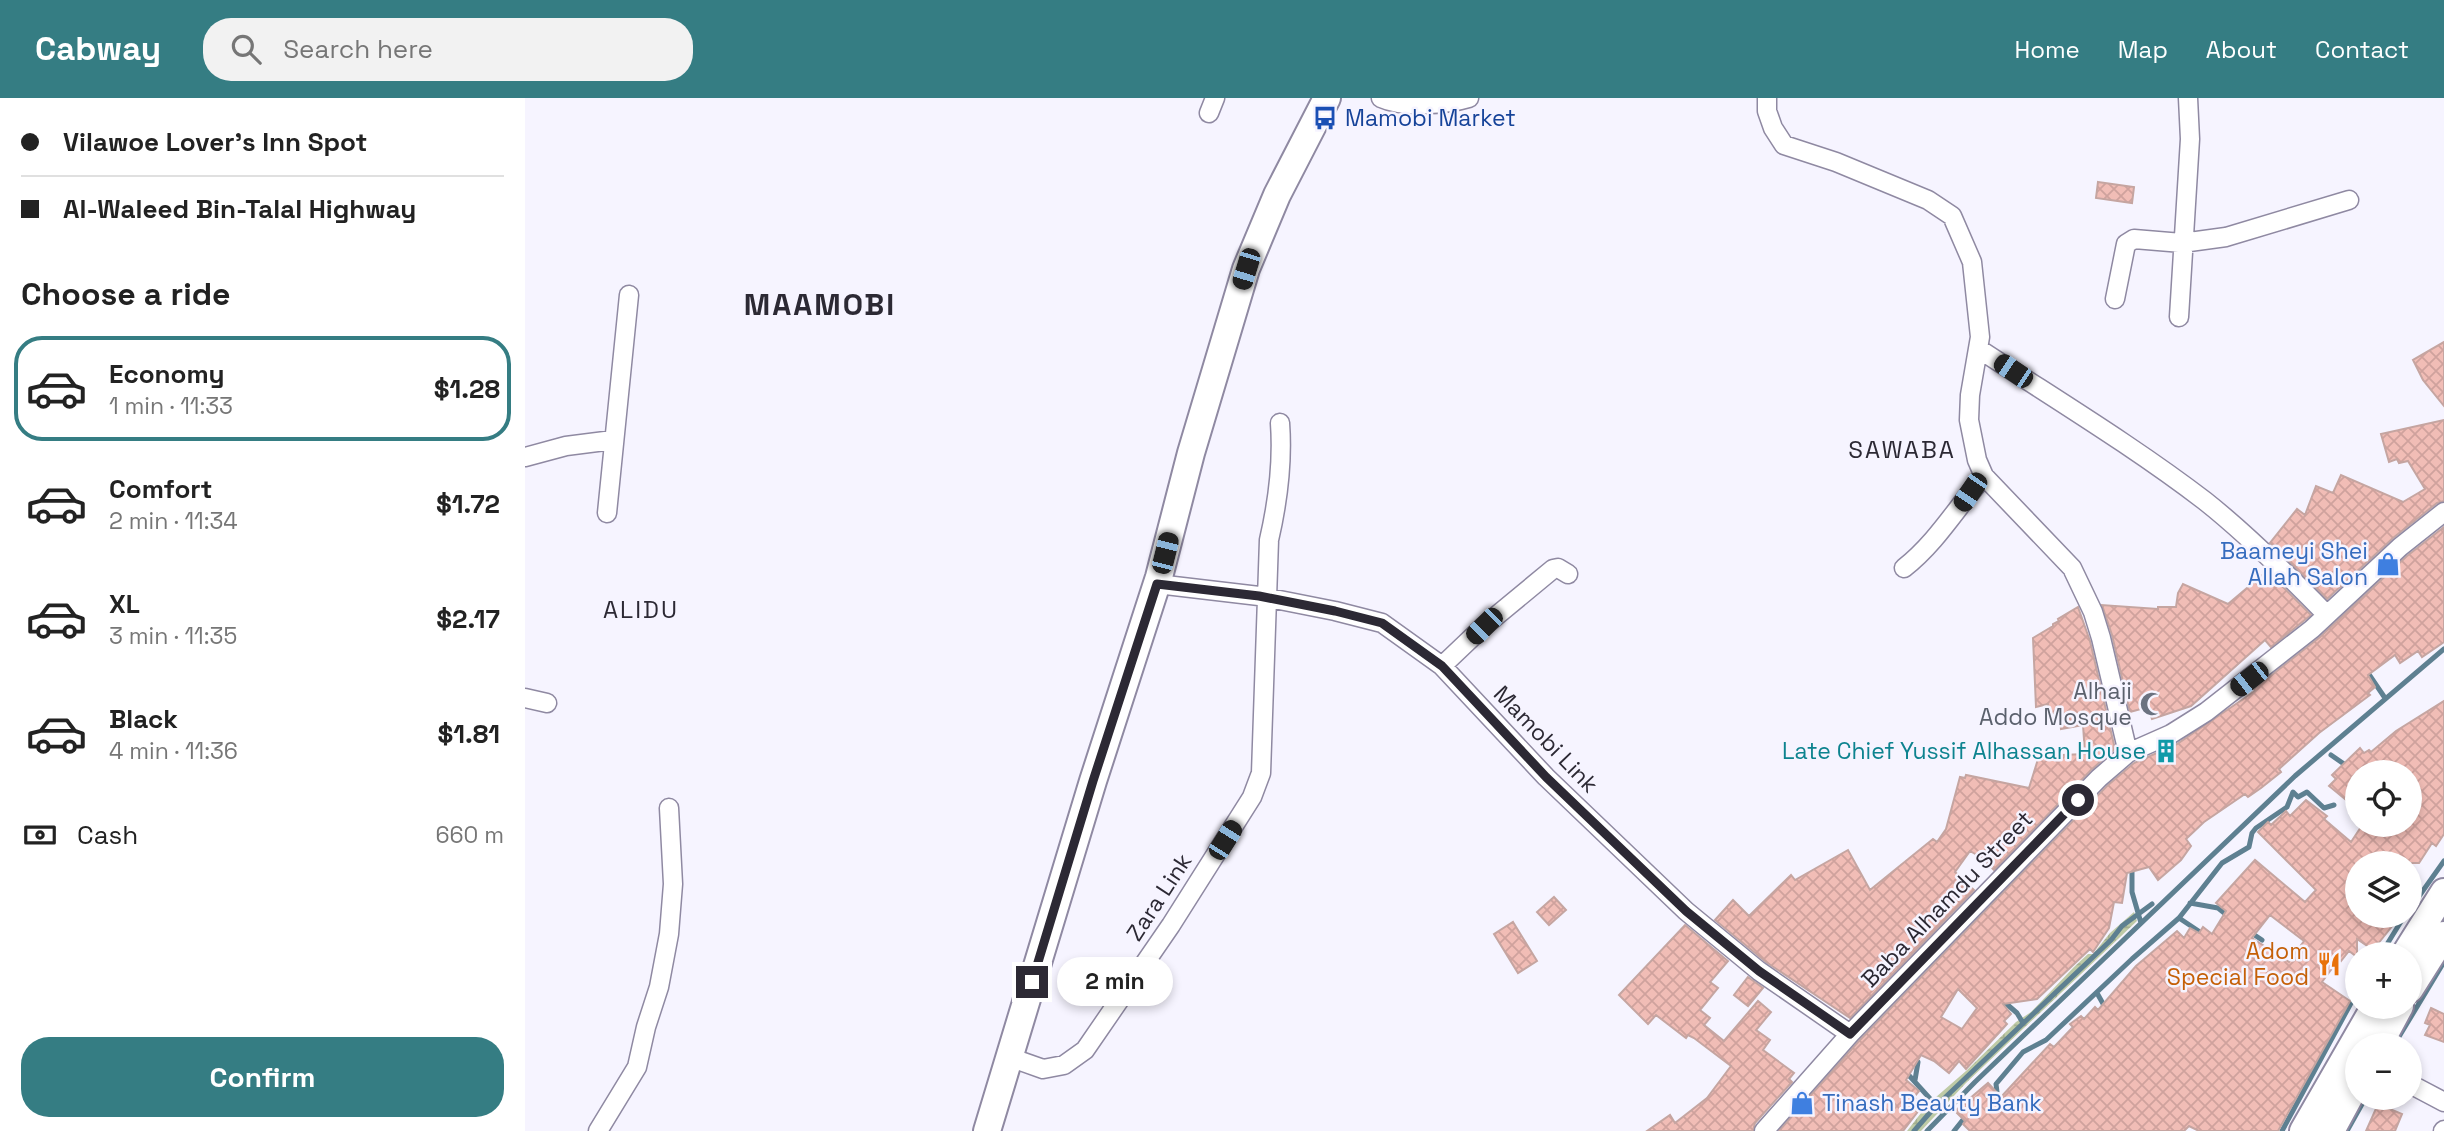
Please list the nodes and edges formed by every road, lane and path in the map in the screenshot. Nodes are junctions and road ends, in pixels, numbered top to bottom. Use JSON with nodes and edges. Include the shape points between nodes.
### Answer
{"nodes":[{"id":1,"x":1327,"y":98,"type":"edge"},
{"id":2,"x":1381,"y":98,"type":"edge"},
{"id":3,"x":1469,"y":98,"type":"edge"},
{"id":4,"x":1767,"y":98,"type":"edge"},
{"id":5,"x":2188,"y":98,"type":"edge"},
{"id":6,"x":2350,"y":200,"type":"dead end"},
{"id":7,"x":2182,"y":243,"type":"junction"},
{"id":8,"x":629,"y":295,"type":"dead end"},
{"id":9,"x":2115,"y":299,"type":"dead end"},
{"id":10,"x":2179,"y":317,"type":"dead end"},
{"id":11,"x":1979,"y":349,"type":"junction"},
{"id":12,"x":1280,"y":423,"type":"dead end"},
{"id":13,"x":613,"y":440,"type":"junction"},
{"id":14,"x":525,"y":457,"type":"edge"},
{"id":15,"x":1984,"y":476,"type":"junction"},
{"id":16,"x":2444,"y":512,"type":"edge"},
{"id":17,"x":607,"y":513,"type":"dead end"},
{"id":18,"x":1905,"y":568,"type":"dead end"},
{"id":19,"x":1568,"y":574,"type":"dead end"},
{"id":20,"x":1157,"y":584,"type":"junction"},
{"id":21,"x":1268,"y":599,"type":"junction"},
{"id":22,"x":2326,"y":614,"type":"junction"},
{"id":23,"x":1442,"y":666,"type":"junction"},
{"id":24,"x":525,"y":698,"type":"edge"},
{"id":25,"x":547,"y":703,"type":"dead end"},
{"id":26,"x":2128,"y":753,"type":"junction"},
{"id":27,"x":669,"y":808,"type":"dead end"},
{"id":28,"x":2444,"y":892,"type":"edge"},
{"id":29,"x":2444,"y":935,"type":"edge"},
{"id":30,"x":2413,"y":942,"type":"edge"},
{"id":31,"x":2422,"y":970,"type":"edge"},
{"id":32,"x":2368,"y":1019,"type":"edge"},
{"id":33,"x":1850,"y":1034,"type":"junction"},
{"id":34,"x":1009,"y":1057,"type":"junction"},
{"id":35,"x":2422,"y":1090,"type":"edge"},
{"id":36,"x":2444,"y":1102,"type":"edge"},
{"id":37,"x":2345,"y":1105,"type":"edge"},
{"id":38,"x":598,"y":1131,"type":"edge"},
{"id":39,"x":987,"y":1131,"type":"edge"},
{"id":40,"x":1763,"y":1131,"type":"edge"},
{"id":41,"x":2303,"y":1131,"type":"edge"},
{"id":42,"x":2331,"y":1131,"type":"edge"}],
"edges":[{"from":1,"to":20,"type":"street","via":[[1277,195],[1246,269]]},
{"from":2,"to":3,"type":"street","via":[[1417,104]]},
{"from":4,"to":11,"type":"street","via":[[1773,128],[1784,145],[1929,200],[1952,216],[1972,262]]},
{"from":5,"to":7,"type":"street","via":[[2190,139]]},
{"from":6,"to":7,"type":"street","via":[[2226,237]]},
{"from":7,"to":9,"type":"street","via":[[2129,241]]},
{"from":7,"to":10,"type":"street"},
{"from":8,"to":13,"type":"street"},
{"from":11,"to":15,"type":"street","via":[[1969,420]]},
{"from":11,"to":22,"type":"street","via":[[2206,502]]},
{"from":12,"to":21,"type":"street","name":"Zara Link","via":[[1282,462],[1269,541]]},
{"from":13,"to":14,"type":"street"},
{"from":13,"to":17,"type":"street"},
{"from":15,"to":18,"type":"street","via":[[1949,523]]},
{"from":15,"to":26,"type":"street","via":[[2072,568],[2101,638]]},
{"from":16,"to":22,"type":"street","name":"Baba Alhamdu Street"},
{"from":19,"to":23,"type":"street","via":[[1553,569]]},
{"from":20,"to":21,"type":"street","name":"Mamobi Link"},
{"from":20,"to":34,"type":"street"},
{"from":21,"to":23,"type":"street","name":"Mamobi Link","via":[[1382,623]]},
{"from":21,"to":34,"type":"street","name":"Zara Link","via":[[1261,774],[1252,797],[1085,1050],[1063,1065],[1043,1069]]},
{"from":22,"to":26,"type":"street","name":"Baba Alhamdu Street","via":[[2206,712]]},
{"from":23,"to":33,"type":"street","name":"Mamobi Link","via":[[1546,777],[1686,911],[1759,971]]},
{"from":24,"to":25,"type":"street"},
{"from":26,"to":33,"type":"street","name":"Baba Alhamdu Street"},
{"from":27,"to":38,"type":"street","via":[[673,884],[659,986],[637,1067]]},
{"from":28,"to":30,"type":"street"},
{"from":29,"to":31,"type":"street"},
{"from":32,"to":41,"type":"street"},
{"from":33,"to":40,"type":"street","name":"Baba Alhamdu Street"},
{"from":34,"to":39,"type":"street"},
{"from":35,"to":36,"type":"street"},
{"from":37,"to":42,"type":"street"}]}
